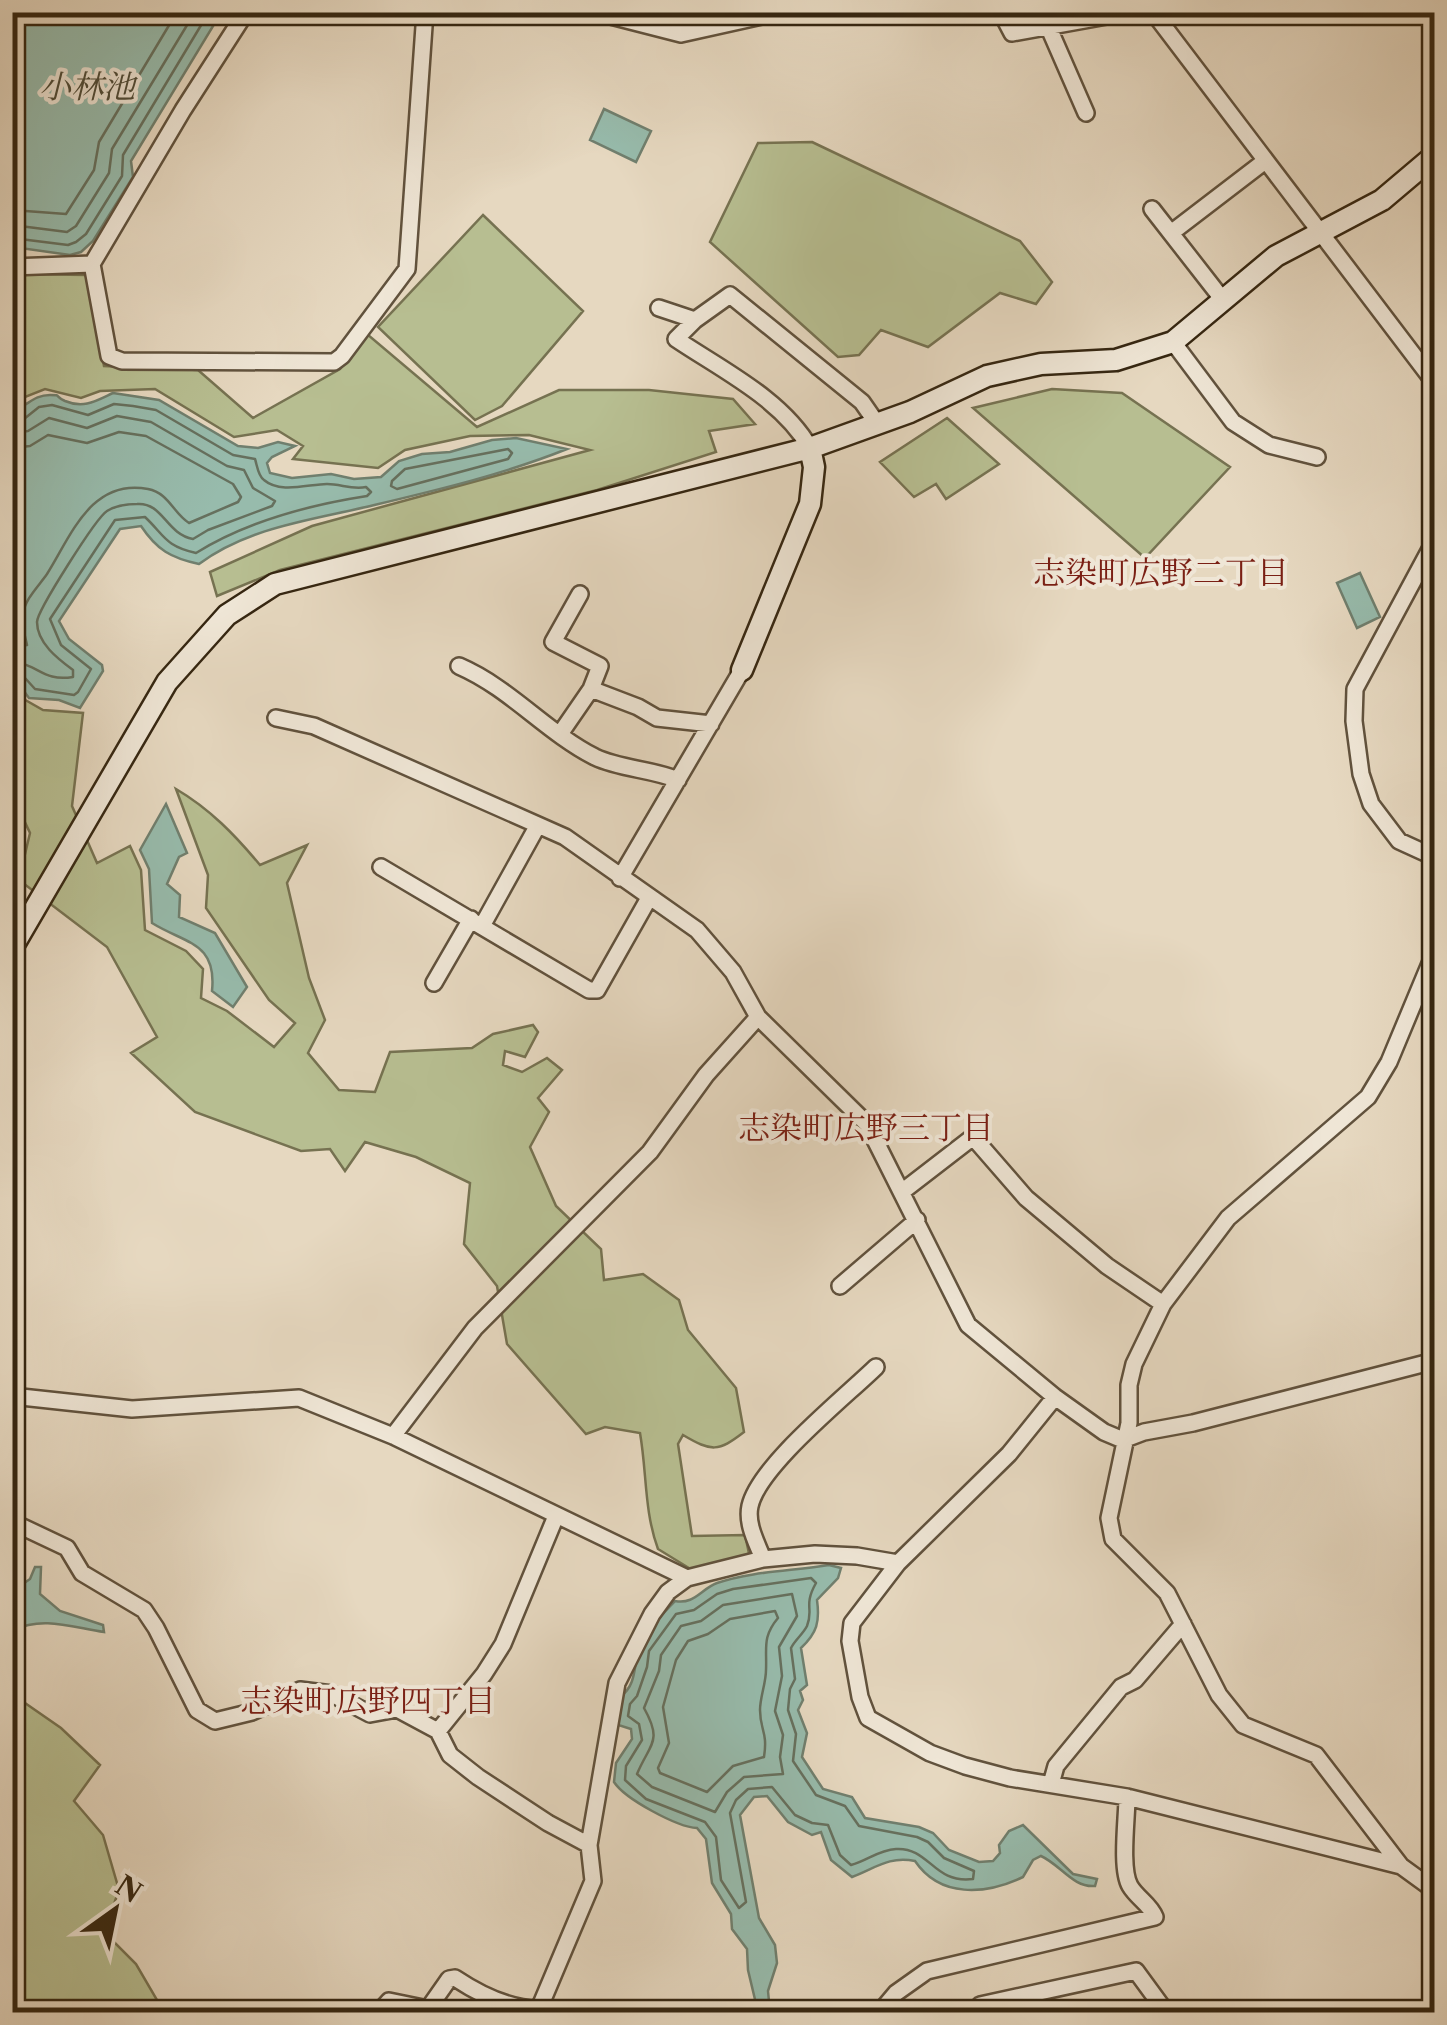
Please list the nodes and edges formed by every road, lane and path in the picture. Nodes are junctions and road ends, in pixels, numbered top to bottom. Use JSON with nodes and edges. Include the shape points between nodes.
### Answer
{"nodes":[{"id":1,"x":246,"y":12,"type":"edge"},
{"id":2,"x":425,"y":12,"type":"edge"},
{"id":3,"x":595,"y":12,"type":"edge"},
{"id":4,"x":780,"y":12,"type":"edge"},
{"id":5,"x":1002,"y":12,"type":"edge"},
{"id":6,"x":1128,"y":12,"type":"edge"},
{"id":7,"x":1153,"y":12,"type":"edge"},
{"id":8,"x":1048,"y":26,"type":"junction"},
{"id":9,"x":1086,"y":112,"type":"dead end"},
{"id":10,"x":1434,"y":156,"type":"edge"},
{"id":11,"x":1265,"y":161,"type":"junction"},
{"id":12,"x":1152,"y":210,"type":"dead end"},
{"id":13,"x":1318,"y":232,"type":"junction"},
{"id":14,"x":1170,"y":233,"type":"junction"},
{"id":15,"x":92,"y":264,"type":"junction"},
{"id":16,"x":12,"y":267,"type":"edge"},
{"id":17,"x":1224,"y":300,"type":"junction"},
{"id":18,"x":659,"y":308,"type":"dead end"},
{"id":19,"x":695,"y":320,"type":"junction"},
{"id":20,"x":1173,"y":342,"type":"junction"},
{"id":21,"x":1434,"y":382,"type":"edge"},
{"id":22,"x":878,"y":424,"type":"junction"},
{"id":23,"x":810,"y":448,"type":"junction"},
{"id":24,"x":1316,"y":457,"type":"dead end"},
{"id":25,"x":1434,"y":542,"type":"edge"},
{"id":26,"x":580,"y":594,"type":"dead end"},
{"id":27,"x":459,"y":666,"type":"dead end"},
{"id":28,"x":742,"y":670,"type":"joint"},
{"id":29,"x":591,"y":689,"type":"junction"},
{"id":30,"x":276,"y":718,"type":"dead end"},
{"id":31,"x":711,"y":724,"type":"junction"},
{"id":32,"x":560,"y":734,"type":"junction"},
{"id":33,"x":678,"y":780,"type":"junction"},
{"id":34,"x":538,"y":826,"type":"junction"},
{"id":35,"x":1434,"y":858,"type":"edge"},
{"id":36,"x":381,"y":867,"type":"dead end"},
{"id":37,"x":620,"y":878,"type":"junction"},
{"id":38,"x":649,"y":898,"type":"junction"},
{"id":39,"x":476,"y":923,"type":"junction"},
{"id":40,"x":12,"y":948,"type":"edge"},
{"id":41,"x":1434,"y":954,"type":"edge"},
{"id":42,"x":434,"y":983,"type":"dead end"},
{"id":43,"x":758,"y":1017,"type":"junction"},
{"id":44,"x":903,"y":1190,"type":"junction"},
{"id":45,"x":917,"y":1220,"type":"junction"},
{"id":46,"x":840,"y":1286,"type":"dead end"},
{"id":47,"x":1163,"y":1304,"type":"junction"},
{"id":48,"x":1434,"y":1361,"type":"edge"},
{"id":49,"x":876,"y":1367,"type":"dead end"},
{"id":50,"x":12,"y":1396,"type":"edge"},
{"id":51,"x":1055,"y":1397,"type":"junction"},
{"id":52,"x":393,"y":1436,"type":"junction"},
{"id":53,"x":1123,"y":1440,"type":"junction"},
{"id":54,"x":556,"y":1516,"type":"junction"},
{"id":55,"x":12,"y":1522,"type":"edge"},
{"id":56,"x":763,"y":1559,"type":"junction"},
{"id":57,"x":898,"y":1564,"type":"junction"},
{"id":58,"x":688,"y":1578,"type":"junction"},
{"id":59,"x":1184,"y":1624,"type":"junction"},
{"id":60,"x":438,"y":1732,"type":"junction"},
{"id":61,"x":1051,"y":1784,"type":"junction"},
{"id":62,"x":1127,"y":1797,"type":"junction"},
{"id":63,"x":589,"y":1846,"type":"junction"},
{"id":64,"x":1402,"y":1866,"type":"junction"},
{"id":65,"x":1434,"y":1890,"type":"edge"},
{"id":66,"x":542,"y":2011,"type":"edge"},
{"id":67,"x":379,"y":2012,"type":"edge"},
{"id":68,"x":880,"y":2012,"type":"edge"},
{"id":69,"x":980,"y":2012,"type":"edge"},
{"id":70,"x":1166,"y":2012,"type":"edge"}],
"edges":[{"from":1,"to":15,"type":"street"},
{"from":2,"to":15,"type":"street","via":[[407,269],[334,362],[109,356]]},
{"from":3,"to":4,"type":"street","via":[[682,34]]},
{"from":5,"to":8,"type":"street","via":[[1012,33]]},
{"from":6,"to":8,"type":"street"},
{"from":7,"to":11,"type":"street"},
{"from":8,"to":9,"type":"street"},
{"from":10,"to":13,"type":"street","via":[[1382,200]]},
{"from":11,"to":13,"type":"street"},
{"from":11,"to":14,"type":"street"},
{"from":12,"to":14,"type":"street"},
{"from":13,"to":17,"type":"street","via":[[1276,256]]},
{"from":13,"to":21,"type":"street"},
{"from":14,"to":17,"type":"street"},
{"from":15,"to":16,"type":"street"},
{"from":17,"to":20,"type":"street"},
{"from":18,"to":19,"type":"street"},
{"from":19,"to":22,"type":"street","via":[[730,295],[862,402]]},
{"from":19,"to":23,"type":"street","via":[[676,339],[777,407]]},
{"from":20,"to":22,"type":"street","via":[[1116,360],[1041,364],[987,376]]},
{"from":20,"to":24,"type":"street","via":[[1233,422],[1269,445]]},
{"from":22,"to":23,"type":"street"},
{"from":23,"to":28,"type":"street","via":[[810,504]]},
{"from":23,"to":40,"type":"street","via":[[275,584],[227,615],[167,682]]},
{"from":25,"to":35,"type":"street","via":[[1355,689],[1354,722],[1371,804],[1399,841]]},
{"from":26,"to":29,"type":"street","via":[[553,642],[600,666]]},
{"from":27,"to":32,"type":"street","via":[[488,678]]},
{"from":28,"to":31,"type":"street"},
{"from":29,"to":31,"type":"street","via":[[657,718]]},
{"from":29,"to":32,"type":"street"},
{"from":30,"to":34,"type":"street","via":[[314,726]]},
{"from":31,"to":33,"type":"street"},
{"from":32,"to":33,"type":"street","via":[[598,758]]},
{"from":33,"to":37,"type":"street"},
{"from":34,"to":37,"type":"street"},
{"from":34,"to":39,"type":"street"},
{"from":36,"to":39,"type":"street"},
{"from":37,"to":38,"type":"street"},
{"from":38,"to":39,"type":"street","via":[[598,990]]},
{"from":38,"to":43,"type":"street","via":[[707,941]]},
{"from":39,"to":42,"type":"street"},
{"from":41,"to":47,"type":"street","via":[[1390,1062],[1368,1097],[1228,1218]]},
{"from":43,"to":44,"type":"street","via":[[867,1124]]},
{"from":43,"to":52,"type":"street","via":[[650,1152],[475,1328]]},
{"from":44,"to":45,"type":"street"},
{"from":44,"to":47,"type":"street","via":[[974,1138],[1026,1198]]},
{"from":45,"to":46,"type":"street"},
{"from":45,"to":51,"type":"street","via":[[968,1324]]},
{"from":47,"to":53,"type":"street","via":[[1134,1364]]},
{"from":48,"to":53,"type":"street"},
{"from":49,"to":56,"type":"street","via":[[772,1467],[750,1504]]},
{"from":50,"to":52,"type":"street","via":[[132,1410],[299,1398]]},
{"from":51,"to":53,"type":"street"},
{"from":51,"to":57,"type":"street","via":[[1009,1454]]},
{"from":52,"to":54,"type":"street"},
{"from":53,"to":59,"type":"street","via":[[1109,1518],[1114,1539],[1167,1592]]},
{"from":54,"to":58,"type":"street"},
{"from":54,"to":60,"type":"street","via":[[503,1644]]},
{"from":55,"to":60,"type":"street","via":[[67,1548],[82,1573],[144,1610],[197,1710],[215,1721],[300,1690],[332,1694],[370,1714],[397,1710]]},
{"from":56,"to":57,"type":"street","via":[[815,1554]]},
{"from":56,"to":58,"type":"street"},
{"from":57,"to":61,"type":"street","via":[[852,1623],[868,1718],[965,1766]]},
{"from":58,"to":63,"type":"street","via":[[652,1614],[617,1683]]},
{"from":59,"to":61,"type":"street","via":[[1066,1752]]},
{"from":59,"to":64,"type":"street","via":[[1219,1695],[1243,1725],[1316,1755]]},
{"from":60,"to":63,"type":"street","via":[[450,1755]]},
{"from":61,"to":62,"type":"street"},
{"from":62,"to":64,"type":"street"},
{"from":62,"to":68,"type":"street","via":[[1126,1875],[1155,1918],[927,1971]]},
{"from":63,"to":66,"type":"street","via":[[593,1881]]},
{"from":64,"to":65,"type":"street"},
{"from":66,"to":67,"type":"street","via":[[503,2002],[456,1978],[428,2009],[389,2001]]},
{"from":69,"to":70,"type":"street","via":[[980,2005],[1136,1972]]}]}
